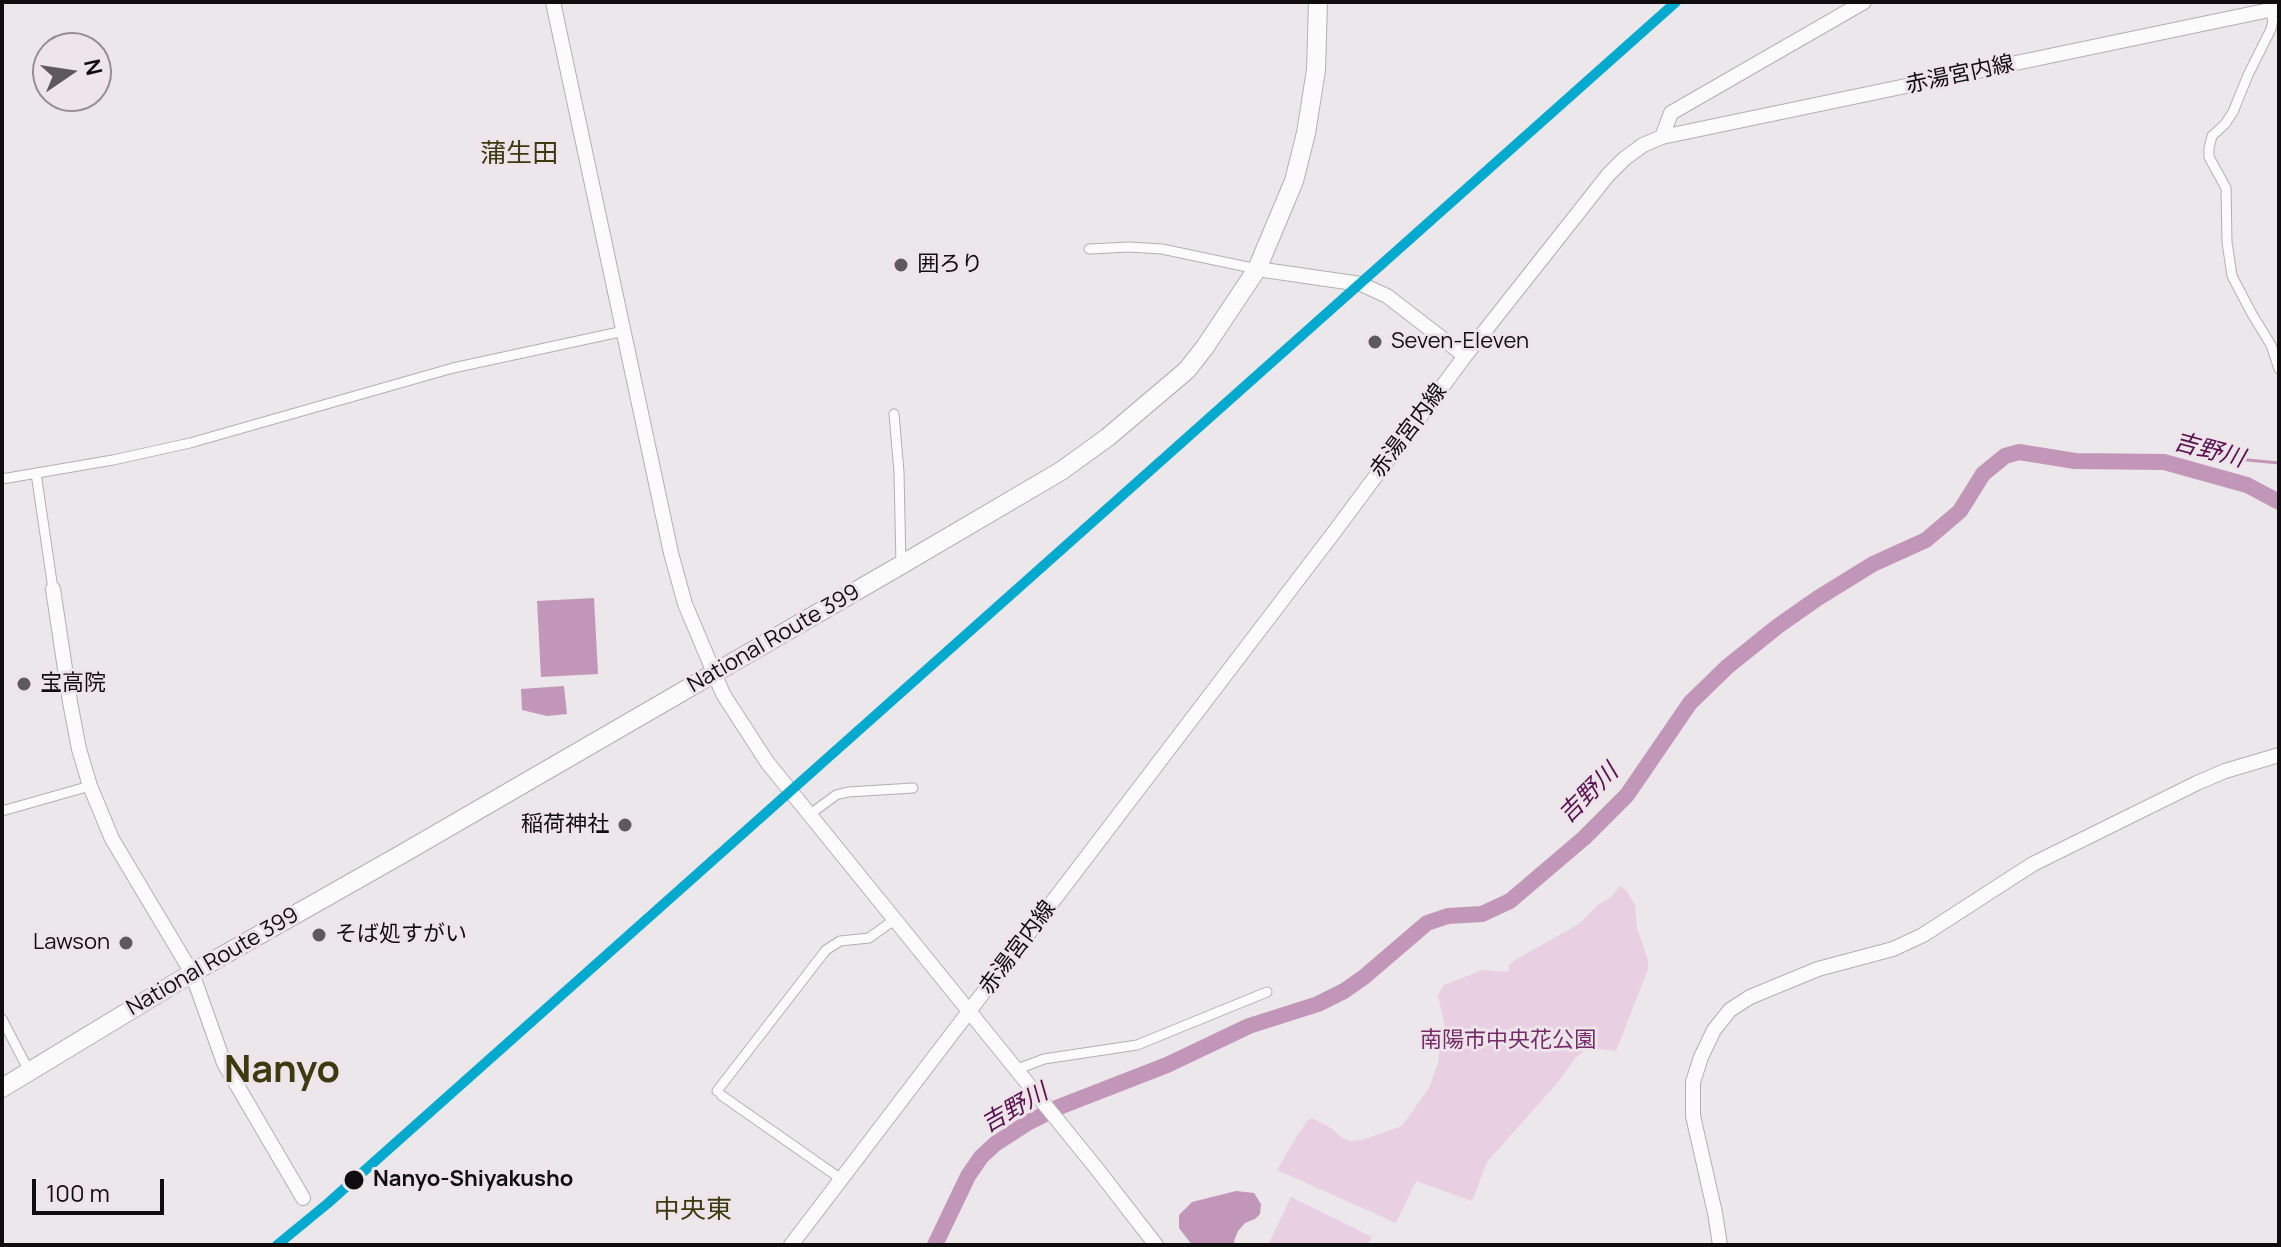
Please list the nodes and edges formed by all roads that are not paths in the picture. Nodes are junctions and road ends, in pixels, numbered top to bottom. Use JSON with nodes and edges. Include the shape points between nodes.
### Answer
{"nodes":[{"id":1,"x":553,"y":2,"type":"edge"},
{"id":2,"x":1318,"y":2,"type":"edge"},
{"id":3,"x":1864,"y":2,"type":"edge"},
{"id":4,"x":2274,"y":9,"type":"edge"},
{"id":5,"x":1662,"y":137,"type":"junction"},
{"id":6,"x":1089,"y":249,"type":"dead end"},
{"id":7,"x":1257,"y":269,"type":"junction"},
{"id":8,"x":624,"y":331,"type":"junction"},
{"id":9,"x":1465,"y":356,"type":"junction"},
{"id":10,"x":2279,"y":369,"type":"edge"},
{"id":11,"x":894,"y":414,"type":"dead end"},
{"id":12,"x":36,"y":473,"type":"junction"},
{"id":13,"x":2,"y":479,"type":"edge"},
{"id":14,"x":901,"y":565,"type":"junction"},
{"id":15,"x":53,"y":589,"type":"joint"},
{"id":16,"x":713,"y":674,"type":"junction"},
{"id":17,"x":2279,"y":755,"type":"edge"},
{"id":18,"x":90,"y":786,"type":"junction"},
{"id":19,"x":913,"y":788,"type":"dead end"},
{"id":20,"x":2,"y":811,"type":"edge"},
{"id":21,"x":809,"y":815,"type":"junction"},
{"id":22,"x":894,"y":920,"type":"junction"},
{"id":23,"x":192,"y":973,"type":"junction"},
{"id":24,"x":1267,"y":992,"type":"dead end"},
{"id":25,"x":969,"y":1012,"type":"junction"},
{"id":26,"x":2,"y":1019,"type":"edge"},
{"id":27,"x":1015,"y":1070,"type":"junction"},
{"id":28,"x":29,"y":1071,"type":"junction"},
{"id":29,"x":2,"y":1088,"type":"edge"},
{"id":30,"x":841,"y":1179,"type":"junction"},
{"id":31,"x":303,"y":1198,"type":"dead end"},
{"id":32,"x":791,"y":1245,"type":"edge"},
{"id":33,"x":1156,"y":1245,"type":"edge"},
{"id":34,"x":1720,"y":1245,"type":"edge"}],
"edges":[{"from":1,"to":8,"type":"street"},
{"from":2,"to":7,"type":"highway","name":"National Route 399","via":[[1316,70],[1306,133],[1294,181]]},
{"from":3,"to":5,"type":"street","via":[[1671,113]]},
{"from":4,"to":5,"type":"street","name":"赤湯宮内線"},
{"from":4,"to":10,"type":"street","via":[[2271,29],[2233,112],[2212,136],[2209,157],[2226,188],[2232,276]]},
{"from":5,"to":9,"type":"street","name":"赤湯宮内線","via":[[1643,145],[1608,175]]},
{"from":6,"to":7,"type":"street","via":[[1162,249]]},
{"from":7,"to":9,"type":"street","via":[[1361,284],[1387,296]]},
{"from":7,"to":14,"type":"highway","name":"National Route 399","via":[[1187,370],[1108,437],[1061,471]]},
{"from":8,"to":12,"type":"street","via":[[453,368],[190,443]]},
{"from":8,"to":16,"type":"street","via":[[671,553]]},
{"from":9,"to":25,"type":"street","name":"赤湯宮内線"},
{"from":11,"to":14,"type":"street"},
{"from":12,"to":13,"type":"street"},
{"from":12,"to":15,"type":"street"},
{"from":14,"to":16,"type":"highway","name":"National Route 399"},
{"from":15,"to":18,"type":"street","via":[[70,702]]},
{"from":16,"to":21,"type":"street","via":[[744,729]]},
{"from":16,"to":23,"type":"highway","name":"National Route 399"},
{"from":17,"to":34,"type":"street","via":[[2197,783],[2033,864],[1893,949],[1818,969],[1730,1010],[1714,1030],[1693,1082],[1693,1116]]},
{"from":18,"to":20,"type":"street"},
{"from":18,"to":23,"type":"street","via":[[112,839]]},
{"from":19,"to":21,"type":"street","via":[[836,795]]},
{"from":21,"to":22,"type":"street"},
{"from":22,"to":25,"type":"street"},
{"from":22,"to":30,"type":"street","via":[[869,938],[840,941],[826,950],[719,1093]]},
{"from":23,"to":28,"type":"highway","name":"National Route 399"},
{"from":23,"to":31,"type":"street","via":[[224,1063]]},
{"from":24,"to":27,"type":"street","via":[[1137,1045],[1044,1059]]},
{"from":25,"to":27,"type":"street"},
{"from":25,"to":30,"type":"street","name":"赤湯宮内線"},
{"from":26,"to":28,"type":"street"},
{"from":27,"to":33,"type":"street"},
{"from":28,"to":29,"type":"highway","name":"National Route 399"},
{"from":30,"to":32,"type":"street","name":"赤湯宮内線"}]}
